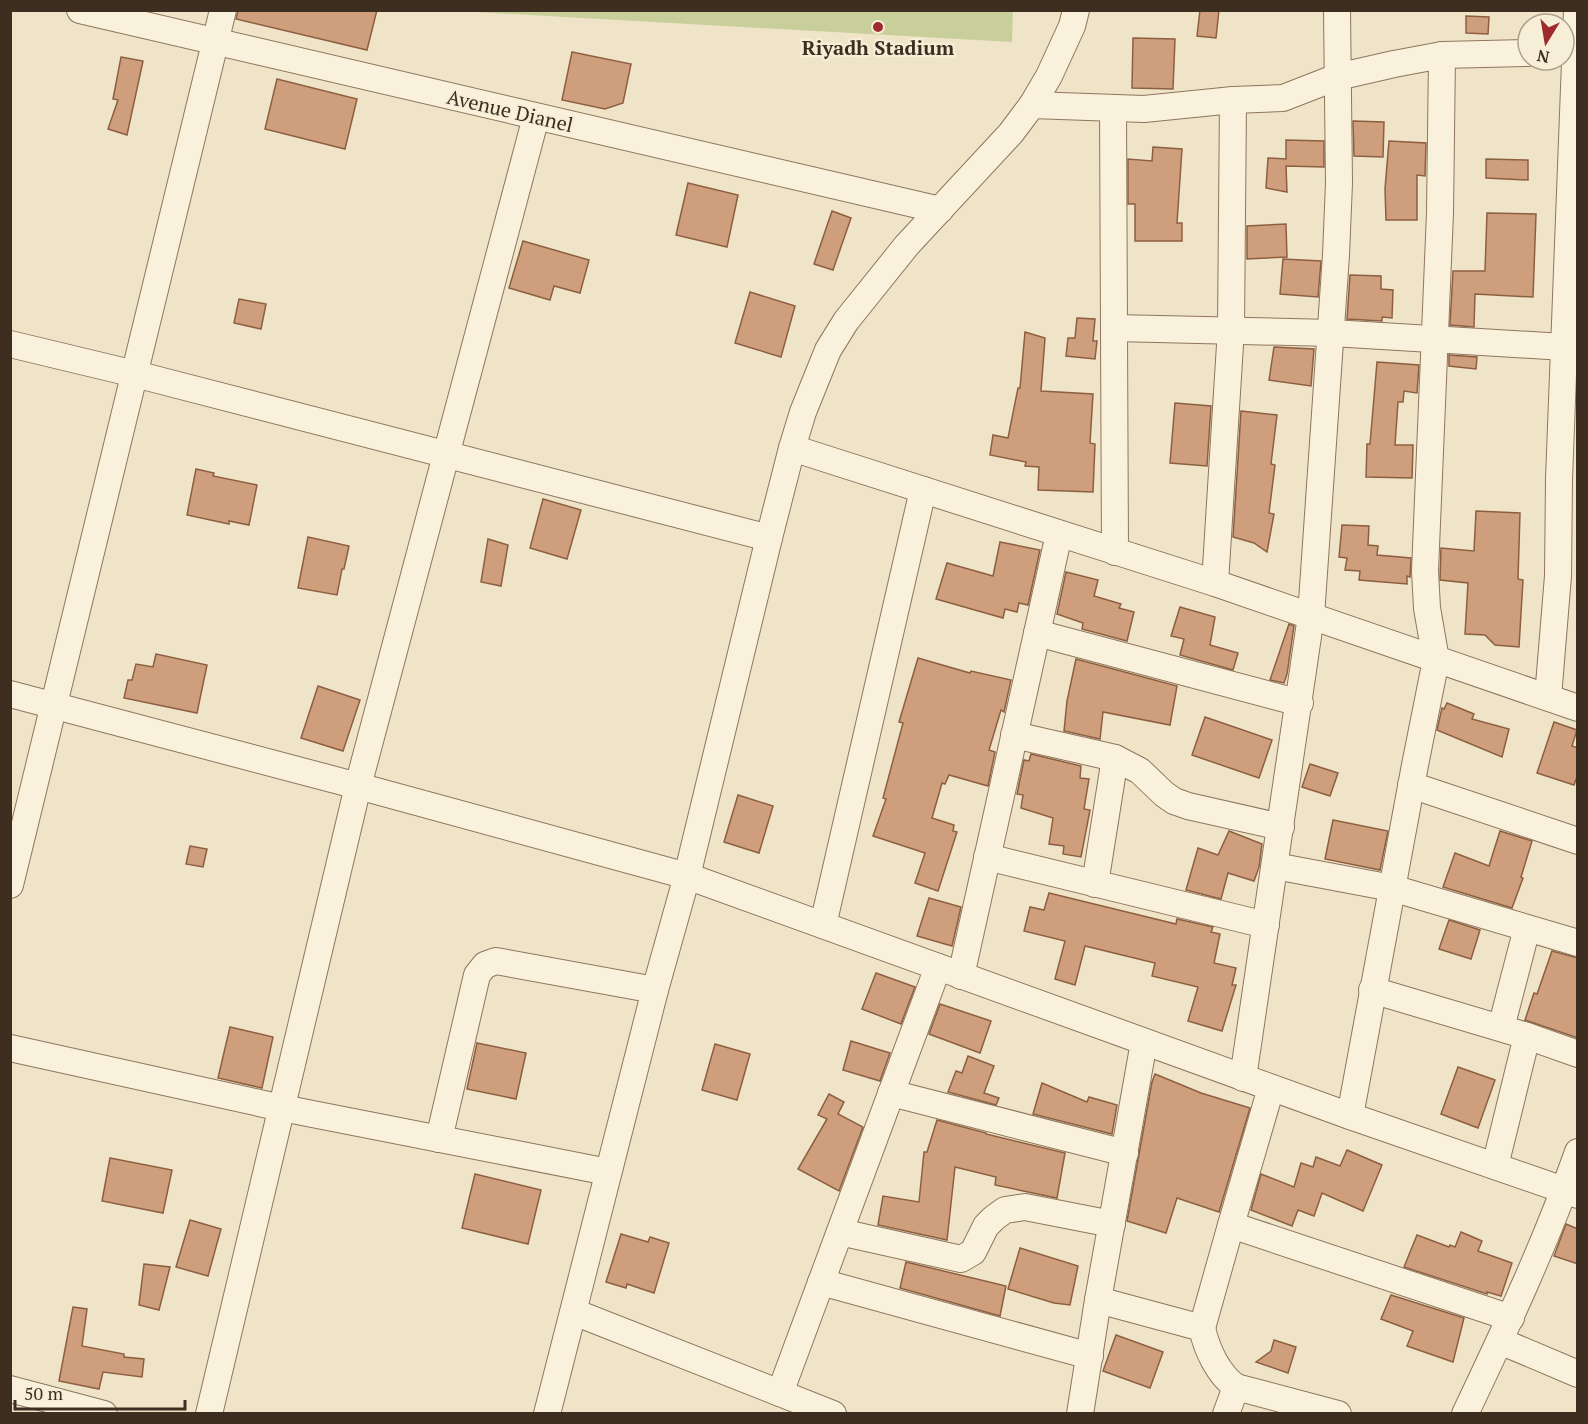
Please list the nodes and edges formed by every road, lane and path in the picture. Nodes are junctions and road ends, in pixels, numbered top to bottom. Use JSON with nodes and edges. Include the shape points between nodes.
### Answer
{"nodes":[{"id":1,"x":80,"y":10,"type":"edge"},
{"id":2,"x":223,"y":10,"type":"edge"},
{"id":3,"x":1076,"y":10,"type":"edge"},
{"id":4,"x":1337,"y":10,"type":"edge"},
{"id":5,"x":215,"y":43,"type":"junction"},
{"id":6,"x":1516,"y":53,"type":"edge"},
{"id":7,"x":1442,"y":55,"type":"junction"},
{"id":8,"x":1570,"y":72,"type":"edge"},
{"id":9,"x":1338,"y":77,"type":"junction"},
{"id":10,"x":1233,"y":100,"type":"junction"},
{"id":11,"x":1032,"y":105,"type":"junction"},
{"id":12,"x":1113,"y":108,"type":"junction"},
{"id":13,"x":536,"y":117,"type":"junction"},
{"id":14,"x":1574,"y":203,"type":"edge"},
{"id":15,"x":940,"y":210,"type":"junction"},
{"id":16,"x":1114,"y":328,"type":"junction"},
{"id":17,"x":1231,"y":329,"type":"junction"},
{"id":18,"x":1332,"y":333,"type":"junction"},
{"id":19,"x":1436,"y":339,"type":"junction"},
{"id":20,"x":10,"y":344,"type":"edge"},
{"id":21,"x":1564,"y":346,"type":"junction"},
{"id":22,"x":135,"y":374,"type":"junction"},
{"id":23,"x":1571,"y":380,"type":"edge"},
{"id":24,"x":792,"y":448,"type":"junction"},
{"id":25,"x":445,"y":454,"type":"junction"},
{"id":26,"x":923,"y":490,"type":"junction"},
{"id":27,"x":1059,"y":534,"type":"junction"},
{"id":28,"x":769,"y":538,"type":"junction"},
{"id":29,"x":1115,"y":552,"type":"junction"},
{"id":30,"x":1568,"y":579,"type":"edge"},
{"id":31,"x":1215,"y":584,"type":"junction"},
{"id":32,"x":1311,"y":616,"type":"junction"},
{"id":33,"x":1037,"y":633,"type":"junction"},
{"id":34,"x":1437,"y":660,"type":"junction"},
{"id":35,"x":10,"y":694,"type":"edge"},
{"id":36,"x":1548,"y":697,"type":"junction"},
{"id":37,"x":1300,"y":703,"type":"junction"},
{"id":38,"x":55,"y":705,"type":"junction"},
{"id":39,"x":1578,"y":708,"type":"edge"},
{"id":40,"x":1014,"y":735,"type":"junction"},
{"id":41,"x":1115,"y":758,"type":"junction"},
{"id":42,"x":1411,"y":785,"type":"junction"},
{"id":43,"x":358,"y":786,"type":"junction"},
{"id":44,"x":1281,"y":827,"type":"junction"},
{"id":45,"x":1578,"y":841,"type":"edge"},
{"id":46,"x":987,"y":857,"type":"junction"},
{"id":47,"x":1275,"y":866,"type":"junction"},
{"id":48,"x":687,"y":876,"type":"junction"},
{"id":49,"x":1095,"y":884,"type":"junction"},
{"id":50,"x":10,"y":885,"type":"edge"},
{"id":51,"x":1392,"y":888,"type":"junction"},
{"id":52,"x":823,"y":925,"type":"junction"},
{"id":53,"x":1266,"y":925,"type":"junction"},
{"id":54,"x":1527,"y":928,"type":"junction"},
{"id":55,"x":1578,"y":943,"type":"edge"},
{"id":56,"x":949,"y":972,"type":"junction"},
{"id":57,"x":655,"y":990,"type":"junction"},
{"id":58,"x":1372,"y":990,"type":"junction"},
{"id":59,"x":1501,"y":1028,"type":"junction"},
{"id":60,"x":1527,"y":1036,"type":"junction"},
{"id":61,"x":1144,"y":1042,"type":"junction"},
{"id":62,"x":10,"y":1048,"type":"edge"},
{"id":63,"x":1578,"y":1054,"type":"edge"},
{"id":64,"x":1243,"y":1078,"type":"junction"},
{"id":65,"x":1270,"y":1088,"type":"junction"},
{"id":66,"x":891,"y":1093,"type":"junction"},
{"id":67,"x":282,"y":1108,"type":"junction"},
{"id":68,"x":1350,"y":1116,"type":"junction"},
{"id":69,"x":439,"y":1139,"type":"junction"},
{"id":70,"x":1578,"y":1152,"type":"edge"},
{"id":71,"x":1125,"y":1153,"type":"junction"},
{"id":72,"x":1495,"y":1166,"type":"junction"},
{"id":73,"x":608,"y":1172,"type":"junction"},
{"id":74,"x":1571,"y":1192,"type":"edge"},
{"id":75,"x":1112,"y":1224,"type":"junction"},
{"id":76,"x":1232,"y":1225,"type":"junction"},
{"id":77,"x":840,"y":1232,"type":"junction"},
{"id":78,"x":821,"y":1282,"type":"junction"},
{"id":79,"x":1098,"y":1300,"type":"junction"},
{"id":80,"x":574,"y":1312,"type":"junction"},
{"id":81,"x":1511,"y":1318,"type":"junction"},
{"id":82,"x":1202,"y":1328,"type":"junction"},
{"id":83,"x":1500,"y":1341,"type":"junction"},
{"id":84,"x":1090,"y":1356,"type":"junction"},
{"id":85,"x":1578,"y":1374,"type":"edge"},
{"id":86,"x":1236,"y":1387,"type":"junction"},
{"id":87,"x":10,"y":1389,"type":"edge"},
{"id":88,"x":780,"y":1393,"type":"junction"},
{"id":89,"x":104,"y":1413,"type":"edge"},
{"id":90,"x":209,"y":1413,"type":"edge"},
{"id":91,"x":547,"y":1413,"type":"edge"},
{"id":92,"x":833,"y":1413,"type":"edge"},
{"id":93,"x":1080,"y":1413,"type":"edge"},
{"id":94,"x":1226,"y":1413,"type":"edge"},
{"id":95,"x":1338,"y":1413,"type":"edge"},
{"id":96,"x":1465,"y":1413,"type":"edge"}],
"edges":[{"from":1,"to":5,"type":"street","name":"Avenue Dianel"},
{"from":2,"to":5,"type":"street"},
{"from":3,"to":11,"type":"street","via":[[1049,76]]},
{"from":4,"to":9,"type":"street"},
{"from":5,"to":13,"type":"street","name":"Avenue Dianel"},
{"from":5,"to":22,"type":"street"},
{"from":6,"to":7,"type":"street"},
{"from":7,"to":9,"type":"street"},
{"from":7,"to":19,"type":"street"},
{"from":8,"to":14,"type":"street"},
{"from":9,"to":10,"type":"street","via":[[1283,98]]},
{"from":9,"to":18,"type":"street","via":[[1339,183]]},
{"from":10,"to":12,"type":"street","via":[[1144,109]]},
{"from":10,"to":17,"type":"street"},
{"from":11,"to":12,"type":"street"},
{"from":11,"to":15,"type":"street"},
{"from":12,"to":16,"type":"street"},
{"from":13,"to":15,"type":"street","name":"Avenue Dianel"},
{"from":13,"to":25,"type":"street"},
{"from":14,"to":21,"type":"street"},
{"from":15,"to":24,"type":"street","via":[[846,321],[828,350]]},
{"from":16,"to":17,"type":"street"},
{"from":16,"to":29,"type":"street"},
{"from":17,"to":18,"type":"street"},
{"from":17,"to":31,"type":"street"},
{"from":18,"to":19,"type":"street"},
{"from":18,"to":32,"type":"street"},
{"from":19,"to":21,"type":"street"},
{"from":19,"to":34,"type":"street","via":[[1425,571]]},
{"from":20,"to":22,"type":"street"},
{"from":21,"to":23,"type":"street"},
{"from":22,"to":25,"type":"street"},
{"from":22,"to":38,"type":"street"},
{"from":23,"to":30,"type":"street"},
{"from":24,"to":26,"type":"street"},
{"from":24,"to":28,"type":"street"},
{"from":25,"to":28,"type":"street"},
{"from":25,"to":43,"type":"street"},
{"from":26,"to":27,"type":"street"},
{"from":26,"to":52,"type":"street"},
{"from":27,"to":29,"type":"street"},
{"from":27,"to":33,"type":"street"},
{"from":28,"to":48,"type":"street"},
{"from":29,"to":31,"type":"street"},
{"from":30,"to":36,"type":"street"},
{"from":31,"to":32,"type":"street"},
{"from":32,"to":34,"type":"street"},
{"from":32,"to":37,"type":"street"},
{"from":33,"to":37,"type":"street"},
{"from":33,"to":40,"type":"street"},
{"from":34,"to":36,"type":"street"},
{"from":34,"to":42,"type":"street"},
{"from":35,"to":38,"type":"street"},
{"from":36,"to":39,"type":"street"},
{"from":37,"to":44,"type":"street"},
{"from":38,"to":43,"type":"street"},
{"from":38,"to":50,"type":"street"},
{"from":40,"to":41,"type":"street"},
{"from":40,"to":46,"type":"street"},
{"from":41,"to":44,"type":"street","via":[[1140,771],[1174,801]]},
{"from":41,"to":49,"type":"street"},
{"from":42,"to":45,"type":"street"},
{"from":42,"to":51,"type":"street"},
{"from":43,"to":48,"type":"street"},
{"from":43,"to":67,"type":"street"},
{"from":44,"to":47,"type":"street"},
{"from":46,"to":49,"type":"street"},
{"from":46,"to":56,"type":"street"},
{"from":47,"to":51,"type":"street"},
{"from":47,"to":53,"type":"street"},
{"from":48,"to":52,"type":"street"},
{"from":48,"to":57,"type":"street"},
{"from":49,"to":53,"type":"street"},
{"from":51,"to":54,"type":"street"},
{"from":51,"to":58,"type":"street"},
{"from":52,"to":56,"type":"street"},
{"from":53,"to":64,"type":"street"},
{"from":54,"to":55,"type":"street"},
{"from":54,"to":59,"type":"street"},
{"from":56,"to":61,"type":"street"},
{"from":56,"to":66,"type":"street"},
{"from":57,"to":69,"type":"street","via":[[496,961],[485,965],[477,975]]},
{"from":57,"to":73,"type":"street"},
{"from":58,"to":59,"type":"street"},
{"from":58,"to":68,"type":"street"},
{"from":59,"to":60,"type":"street"},
{"from":60,"to":63,"type":"street"},
{"from":60,"to":72,"type":"street"},
{"from":61,"to":64,"type":"street"},
{"from":61,"to":71,"type":"street"},
{"from":62,"to":67,"type":"street"},
{"from":64,"to":65,"type":"street"},
{"from":65,"to":68,"type":"street"},
{"from":65,"to":76,"type":"street"},
{"from":66,"to":71,"type":"street"},
{"from":66,"to":77,"type":"street"},
{"from":67,"to":69,"type":"street"},
{"from":67,"to":90,"type":"street"},
{"from":68,"to":72,"type":"street"},
{"from":69,"to":73,"type":"street"},
{"from":70,"to":74,"type":"street"},
{"from":71,"to":75,"type":"street"},
{"from":72,"to":74,"type":"street"},
{"from":73,"to":80,"type":"street"},
{"from":74,"to":81,"type":"street"},
{"from":75,"to":77,"type":"street","via":[[1024,1207],[1005,1210],[986,1226],[974,1252],[961,1259]]},
{"from":75,"to":79,"type":"street"},
{"from":76,"to":81,"type":"street"},
{"from":76,"to":82,"type":"street"},
{"from":77,"to":78,"type":"street"},
{"from":78,"to":84,"type":"street"},
{"from":78,"to":88,"type":"street"},
{"from":79,"to":82,"type":"street"},
{"from":79,"to":84,"type":"street"},
{"from":80,"to":88,"type":"street"},
{"from":80,"to":91,"type":"street"},
{"from":81,"to":83,"type":"street"},
{"from":82,"to":86,"type":"street","via":[[1206,1346],[1227,1381]]},
{"from":83,"to":85,"type":"street"},
{"from":83,"to":96,"type":"street"},
{"from":84,"to":93,"type":"street"},
{"from":86,"to":94,"type":"street"},
{"from":86,"to":95,"type":"street"},
{"from":87,"to":89,"type":"street"},
{"from":88,"to":92,"type":"street"}]}
